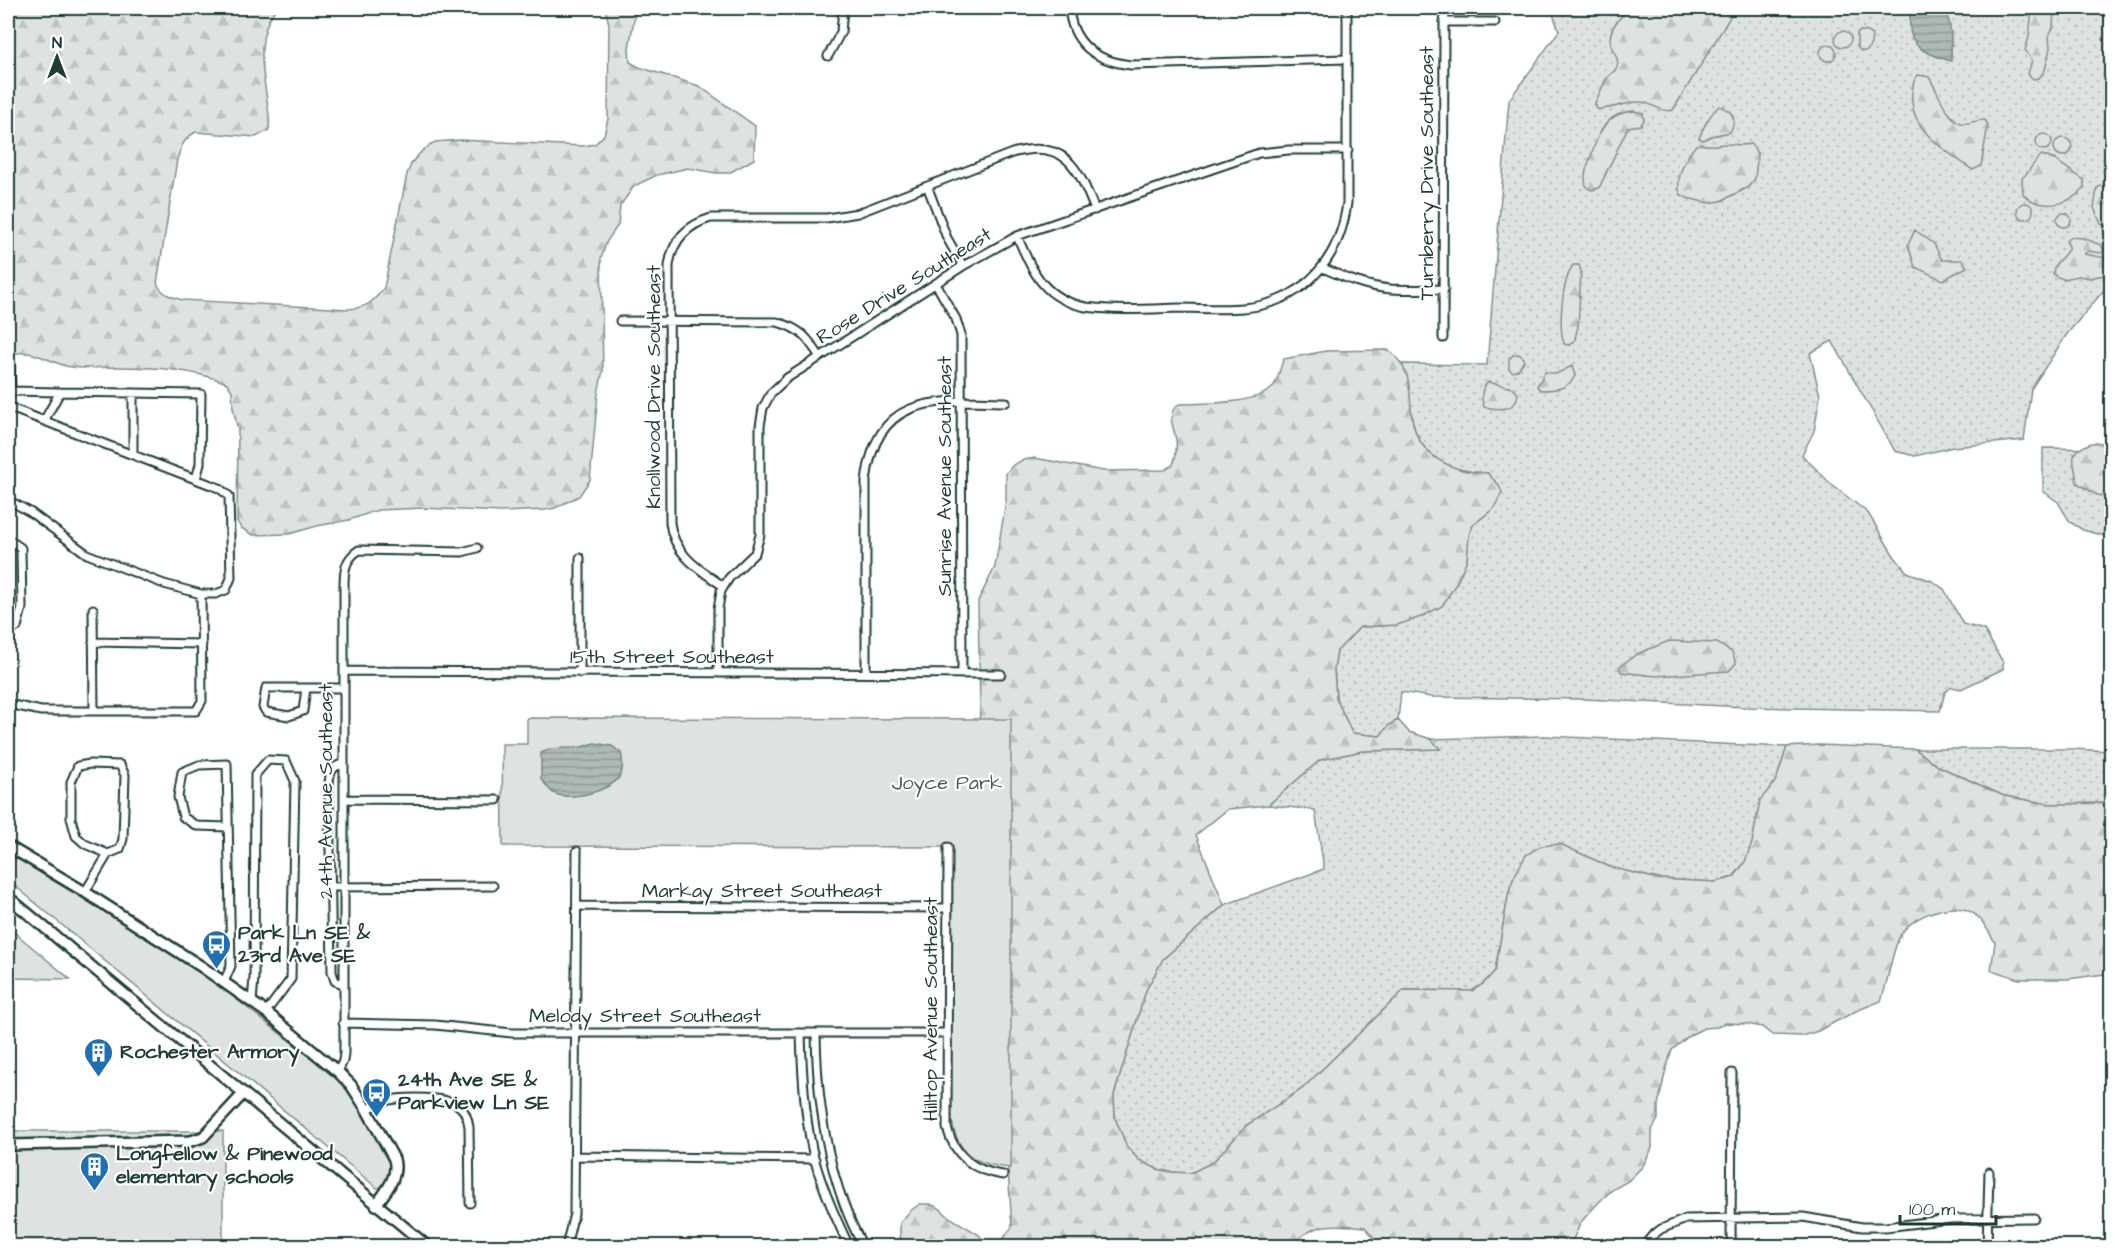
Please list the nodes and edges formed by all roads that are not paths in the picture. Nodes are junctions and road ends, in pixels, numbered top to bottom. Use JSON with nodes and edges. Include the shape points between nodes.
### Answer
{"nodes":[{"id":1,"x":843,"y":8,"type":"edge"},
{"id":2,"x":1069,"y":8,"type":"edge"},
{"id":3,"x":1347,"y":8,"type":"edge"},
{"id":4,"x":1446,"y":8,"type":"edge"},
{"id":5,"x":1444,"y":22,"type":"junction"},
{"id":6,"x":1496,"y":22,"type":"dead end"},
{"id":7,"x":828,"y":56,"type":"dead end"},
{"id":8,"x":1347,"y":60,"type":"junction"},
{"id":9,"x":1348,"y":150,"type":"junction"},
{"id":10,"x":928,"y":188,"type":"junction"},
{"id":11,"x":1095,"y":210,"type":"junction"},
{"id":12,"x":1017,"y":236,"type":"junction"},
{"id":13,"x":963,"y":266,"type":"junction"},
{"id":14,"x":1323,"y":268,"type":"junction"},
{"id":15,"x":936,"y":284,"type":"junction"},
{"id":16,"x":1444,"y":289,"type":"junction"},
{"id":17,"x":620,"y":321,"type":"dead end"},
{"id":18,"x":669,"y":322,"type":"junction"},
{"id":19,"x":1443,"y":338,"type":"dead end"},
{"id":20,"x":820,"y":357,"type":"junction"},
{"id":21,"x":10,"y":363,"type":"dead end"},
{"id":22,"x":60,"y":392,"type":"junction"},
{"id":23,"x":133,"y":393,"type":"junction"},
{"id":24,"x":962,"y":400,"type":"junction"},
{"id":25,"x":1006,"y":402,"type":"dead end"},
{"id":26,"x":8,"y":407,"type":"edge"},
{"id":27,"x":44,"y":421,"type":"junction"},
{"id":28,"x":133,"y":455,"type":"junction"},
{"id":29,"x":196,"y":479,"type":"junction"},
{"id":30,"x":8,"y":500,"type":"edge"},
{"id":31,"x":8,"y":538,"type":"edge"},
{"id":32,"x":477,"y":548,"type":"dead end"},
{"id":33,"x":580,"y":558,"type":"dead end"},
{"id":34,"x":723,"y":586,"type":"junction"},
{"id":35,"x":201,"y":594,"type":"junction"},
{"id":36,"x":93,"y":609,"type":"dead end"},
{"id":37,"x":8,"y":631,"type":"edge"},
{"id":38,"x":93,"y":642,"type":"junction"},
{"id":39,"x":202,"y":644,"type":"junction"},
{"id":40,"x":344,"y":671,"type":"junction"},
{"id":41,"x":580,"y":673,"type":"junction"},
{"id":42,"x":718,"y":673,"type":"junction"},
{"id":43,"x":866,"y":673,"type":"junction"},
{"id":44,"x":962,"y":674,"type":"junction"},
{"id":45,"x":1001,"y":674,"type":"dead end"},
{"id":46,"x":306,"y":688,"type":"junction"},
{"id":47,"x":344,"y":688,"type":"junction"},
{"id":48,"x":8,"y":704,"type":"edge"},
{"id":49,"x":93,"y":711,"type":"junction"},
{"id":50,"x":344,"y":764,"type":"junction"},
{"id":51,"x":344,"y":799,"type":"junction"},
{"id":52,"x":497,"y":800,"type":"dead end"},
{"id":53,"x":228,"y":826,"type":"junction"},
{"id":54,"x":8,"y":846,"type":"edge"},
{"id":55,"x":948,"y":847,"type":"dead end"},
{"id":56,"x":577,"y":851,"type":"dead end"},
{"id":57,"x":108,"y":854,"type":"junction"},
{"id":58,"x":344,"y":886,"type":"junction"},
{"id":59,"x":493,"y":886,"type":"dead end"},
{"id":60,"x":330,"y":887,"type":"junction"},
{"id":61,"x":85,"y":892,"type":"junction"},
{"id":62,"x":8,"y":897,"type":"edge"},
{"id":63,"x":577,"y":906,"type":"junction"},
{"id":64,"x":948,"y":908,"type":"junction"},
{"id":65,"x":224,"y":982,"type":"junction"},
{"id":66,"x":343,"y":984,"type":"junction"},
{"id":67,"x":252,"y":1002,"type":"junction"},
{"id":68,"x":266,"y":1012,"type":"junction"},
{"id":69,"x":343,"y":1023,"type":"junction"},
{"id":70,"x":576,"y":1033,"type":"junction"},
{"id":71,"x":801,"y":1033,"type":"junction"},
{"id":72,"x":816,"y":1033,"type":"junction"},
{"id":73,"x":946,"y":1034,"type":"junction"},
{"id":74,"x":338,"y":1072,"type":"junction"},
{"id":75,"x":1732,"y":1073,"type":"dead end"},
{"id":76,"x":244,"y":1093,"type":"junction"},
{"id":77,"x":367,"y":1110,"type":"junction"},
{"id":78,"x":9,"y":1145,"type":"edge"},
{"id":79,"x":575,"y":1156,"type":"junction"},
{"id":80,"x":815,"y":1159,"type":"junction"},
{"id":81,"x":1989,"y":1173,"type":"dead end"},
{"id":82,"x":1004,"y":1175,"type":"dead end"},
{"id":83,"x":470,"y":1203,"type":"dead end"},
{"id":84,"x":376,"y":1205,"type":"junction"},
{"id":85,"x":1731,"y":1218,"type":"junction"},
{"id":86,"x":1988,"y":1218,"type":"junction"},
{"id":87,"x":2034,"y":1218,"type":"dead end"},
{"id":88,"x":427,"y":1246,"type":"edge"},
{"id":89,"x":566,"y":1246,"type":"edge"},
{"id":90,"x":849,"y":1246,"type":"edge"},
{"id":91,"x":863,"y":1246,"type":"edge"},
{"id":92,"x":1644,"y":1246,"type":"edge"},
{"id":93,"x":1731,"y":1246,"type":"edge"},
{"id":94,"x":1987,"y":1246,"type":"edge"}],
"edges":[{"from":1,"to":7,"type":"street","via":[[841,32]]},
{"from":2,"to":8,"type":"street","via":[[1074,33],[1082,43],[1102,58],[1117,63]]},
{"from":3,"to":8,"type":"street"},
{"from":4,"to":5,"type":"street","name":"Turnberry Drive Southeast"},
{"from":5,"to":6,"type":"street"},
{"from":5,"to":16,"type":"street","name":"Turnberry Drive Southeast"},
{"from":8,"to":9,"type":"street"},
{"from":9,"to":11,"type":"street","name":"Rose Drive Southeast","via":[[1259,153]]},
{"from":9,"to":14,"type":"street","via":[[1345,218]]},
{"from":10,"to":11,"type":"street","name":"Knollwood Drive Southeast","via":[[1012,153],[1042,150],[1061,156],[1075,167]]},
{"from":10,"to":13,"type":"street","via":[[947,238]]},
{"from":10,"to":18,"type":"street","name":"Knollwood Drive Southeast","via":[[842,216],[721,217],[693,225],[670,256]]},
{"from":11,"to":12,"type":"street","name":"Rose Drive Southeast"},
{"from":12,"to":13,"type":"street","name":"Rose Drive Southeast"},
{"from":12,"to":14,"type":"street","via":[[1032,270],[1050,292],[1074,305],[1099,309],[1260,305],[1291,293]]},
{"from":13,"to":15,"type":"street","name":"Rose Drive Southeast"},
{"from":14,"to":16,"type":"street","via":[[1376,287]]},
{"from":15,"to":20,"type":"street","name":"Rose Drive Southeast"},
{"from":15,"to":24,"type":"street","name":"Sunrise Avenue Southeast","via":[[961,335]]},
{"from":16,"to":19,"type":"street","name":"Turnberry Drive Southeast"},
{"from":17,"to":18,"type":"street"},
{"from":18,"to":20,"type":"street","via":[[777,322],[798,329]]},
{"from":18,"to":34,"type":"street","name":"Knollwood Drive Southeast","via":[[672,534],[694,566]]},
{"from":20,"to":34,"type":"street","name":"Rose Drive Southeast","via":[[787,378],[766,400],[760,426],[758,546],[751,559]]},
{"from":21,"to":22,"type":"street","via":[[11,391]]},
{"from":22,"to":23,"type":"street"},
{"from":22,"to":27,"type":"street"},
{"from":23,"to":28,"type":"street"},
{"from":23,"to":29,"type":"street","via":[[201,394],[200,464]]},
{"from":24,"to":25,"type":"street"},
{"from":24,"to":43,"type":"street","via":[[910,408],[880,434],[870,456],[866,481]]},
{"from":24,"to":44,"type":"street","name":"Sunrise Avenue Southeast"},
{"from":26,"to":27,"type":"street"},
{"from":27,"to":28,"type":"street"},
{"from":28,"to":29,"type":"street"},
{"from":29,"to":35,"type":"street","via":[[229,496],[231,578],[226,590]]},
{"from":30,"to":35,"type":"street","via":[[87,555]]},
{"from":31,"to":37,"type":"street","via":[[21,548],[22,608],[17,627]]},
{"from":32,"to":40,"type":"street","name":"24th Avenue Southeast","via":[[462,552],[359,550],[351,555],[344,574]]},
{"from":33,"to":41,"type":"street"},
{"from":34,"to":42,"type":"street","via":[[718,609]]},
{"from":35,"to":39,"type":"street"},
{"from":36,"to":38,"type":"street"},
{"from":38,"to":39,"type":"street"},
{"from":38,"to":49,"type":"street"},
{"from":39,"to":49,"type":"street","via":[[202,701],[196,711]]},
{"from":40,"to":41,"type":"street","name":"15th Street Southeast"},
{"from":40,"to":47,"type":"street","name":"24th Avenue Southeast"},
{"from":41,"to":42,"type":"street","name":"15th Street Southeast"},
{"from":42,"to":43,"type":"street","name":"15th Street Southeast"},
{"from":43,"to":44,"type":"street","name":"15th Street Southeast"},
{"from":44,"to":45,"type":"street","name":"15th Street Southeast"},
{"from":46,"to":46,"type":"street","via":[[303,711],[289,716],[266,712],[263,707],[266,688]]},
{"from":46,"to":47,"type":"street"},
{"from":47,"to":50,"type":"street","name":"24th Avenue Southeast"},
{"from":48,"to":49,"type":"street","via":[[41,711]]},
{"from":50,"to":51,"type":"street","name":"24th Avenue Southeast"},
{"from":50,"to":60,"type":"street","via":[[337,764],[329,776]]},
{"from":51,"to":52,"type":"street"},
{"from":51,"to":58,"type":"street","name":"24th Avenue Southeast"},
{"from":53,"to":53,"type":"street","via":[[197,826],[183,817],[178,797],[182,772],[199,765],[227,764]]},
{"from":53,"to":65,"type":"street","via":[[231,966]]},
{"from":54,"to":61,"type":"street"},
{"from":55,"to":64,"type":"street","name":"Hilltop Avenue Southeast"},
{"from":56,"to":63,"type":"street"},
{"from":57,"to":57,"type":"street","via":[[76,836],[71,818],[71,782],[78,766],[120,765],[125,775],[123,839],[120,849]]},
{"from":57,"to":61,"type":"street"},
{"from":58,"to":59,"type":"street"},
{"from":58,"to":60,"type":"street"},
{"from":58,"to":66,"type":"street","name":"24th Avenue Southeast"},
{"from":60,"to":66,"type":"street","via":[[332,972],[335,981]]},
{"from":61,"to":65,"type":"street"},
{"from":62,"to":76,"type":"street"},
{"from":63,"to":64,"type":"street","name":"Markay Street Southeast"},
{"from":63,"to":70,"type":"street"},
{"from":64,"to":73,"type":"street","name":"Hilltop Avenue Southeast"},
{"from":65,"to":67,"type":"street"},
{"from":66,"to":69,"type":"street","name":"24th Avenue Southeast"},
{"from":67,"to":68,"type":"street"},
{"from":67,"to":68,"type":"street","via":[[255,775],[268,760],[286,761],[295,781],[291,979]]},
{"from":68,"to":74,"type":"street"},
{"from":69,"to":70,"type":"street","name":"Melody Street Southeast"},
{"from":69,"to":74,"type":"street","name":"24th Avenue Southeast","via":[[344,1058]]},
{"from":70,"to":71,"type":"street","name":"Melody Street Southeast"},
{"from":70,"to":79,"type":"street"},
{"from":71,"to":72,"type":"street","name":"Melody Street Southeast"},
{"from":71,"to":80,"type":"street"},
{"from":72,"to":73,"type":"street","name":"Melody Street Southeast"},
{"from":72,"to":91,"type":"street","via":[[820,1106],[830,1159]]},
{"from":73,"to":82,"type":"street","name":"Hilltop Avenue Southeast","via":[[946,1115],[950,1139],[971,1165]]},
{"from":74,"to":77,"type":"street"},
{"from":75,"to":85,"type":"street"},
{"from":76,"to":78,"type":"street","via":[[203,1137],[191,1141]]},
{"from":76,"to":84,"type":"street"},
{"from":77,"to":83,"type":"street","via":[[398,1099],[442,1099],[462,1108],[469,1127]]},
{"from":77,"to":84,"type":"street","via":[[396,1168]]},
{"from":79,"to":80,"type":"street"},
{"from":79,"to":89,"type":"street","via":[[574,1214]]},
{"from":80,"to":90,"type":"street","via":[[825,1193]]},
{"from":81,"to":86,"type":"street"},
{"from":84,"to":88,"type":"street"},
{"from":85,"to":86,"type":"street","via":[[1803,1217],[1862,1227]]},
{"from":85,"to":92,"type":"street","via":[[1672,1224]]},
{"from":85,"to":93,"type":"street"},
{"from":86,"to":87,"type":"street"},
{"from":86,"to":94,"type":"street"}]}
